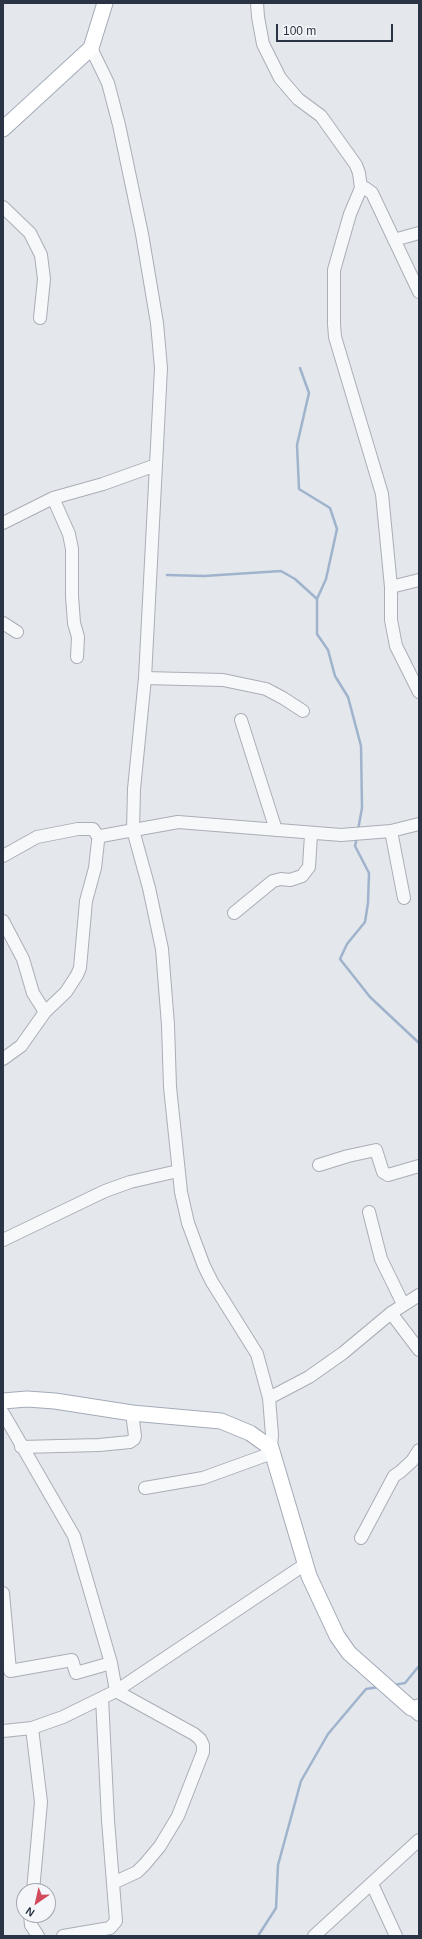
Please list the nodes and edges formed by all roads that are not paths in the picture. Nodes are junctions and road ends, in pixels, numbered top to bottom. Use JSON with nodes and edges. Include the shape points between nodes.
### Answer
{"nodes":[{"id":1,"x":105,"y":3,"type":"edge"},
{"id":2,"x":257,"y":3,"type":"edge"},
{"id":3,"x":91,"y":48,"type":"junction"},
{"id":4,"x":3,"y":129,"type":"edge"},
{"id":5,"x":361,"y":188,"type":"junction"},
{"id":6,"x":3,"y":206,"type":"edge"},
{"id":7,"x":419,"y":233,"type":"edge"},
{"id":8,"x":394,"y":240,"type":"junction"},
{"id":9,"x":419,"y":292,"type":"edge"},
{"id":10,"x":40,"y":318,"type":"dead end"},
{"id":11,"x":156,"y":465,"type":"junction"},
{"id":12,"x":53,"y":498,"type":"junction"},
{"id":13,"x":3,"y":523,"type":"edge"},
{"id":14,"x":419,"y":580,"type":"edge"},
{"id":15,"x":390,"y":587,"type":"junction"},
{"id":16,"x":3,"y":623,"type":"edge"},
{"id":17,"x":17,"y":632,"type":"dead end"},
{"id":18,"x":77,"y":657,"type":"dead end"},
{"id":19,"x":145,"y":678,"type":"junction"},
{"id":20,"x":419,"y":692,"type":"edge"},
{"id":21,"x":303,"y":711,"type":"dead end"},
{"id":22,"x":241,"y":720,"type":"dead end"},
{"id":23,"x":419,"y":824,"type":"edge"},
{"id":24,"x":133,"y":830,"type":"junction"},
{"id":25,"x":276,"y":830,"type":"junction"},
{"id":26,"x":390,"y":830,"type":"junction"},
{"id":27,"x":311,"y":834,"type":"junction"},
{"id":28,"x":99,"y":838,"type":"junction"},
{"id":29,"x":3,"y":856,"type":"edge"},
{"id":30,"x":404,"y":898,"type":"dead end"},
{"id":31,"x":234,"y":913,"type":"dead end"},
{"id":32,"x":3,"y":920,"type":"edge"},
{"id":33,"x":45,"y":1012,"type":"junction"},
{"id":34,"x":3,"y":1059,"type":"edge"},
{"id":35,"x":319,"y":1165,"type":"dead end"},
{"id":36,"x":419,"y":1166,"type":"edge"},
{"id":37,"x":178,"y":1171,"type":"junction"},
{"id":38,"x":369,"y":1212,"type":"dead end"},
{"id":39,"x":3,"y":1240,"type":"edge"},
{"id":40,"x":419,"y":1295,"type":"edge"},
{"id":41,"x":404,"y":1304,"type":"junction"},
{"id":42,"x":390,"y":1312,"type":"junction"},
{"id":43,"x":419,"y":1350,"type":"edge"},
{"id":44,"x":269,"y":1398,"type":"junction"},
{"id":45,"x":3,"y":1401,"type":"edge"},
{"id":46,"x":3,"y":1413,"type":"edge"},
{"id":47,"x":132,"y":1413,"type":"junction"},
{"id":48,"x":21,"y":1447,"type":"junction"},
{"id":49,"x":272,"y":1450,"type":"junction"},
{"id":50,"x":419,"y":1450,"type":"edge"},
{"id":51,"x":145,"y":1488,"type":"dead end"},
{"id":52,"x":361,"y":1538,"type":"dead end"},
{"id":53,"x":304,"y":1565,"type":"junction"},
{"id":54,"x":3,"y":1594,"type":"edge"},
{"id":55,"x":112,"y":1663,"type":"junction"},
{"id":56,"x":116,"y":1691,"type":"junction"},
{"id":57,"x":102,"y":1698,"type":"junction"},
{"id":58,"x":416,"y":1710,"type":"edge"},
{"id":59,"x":32,"y":1728,"type":"junction"},
{"id":60,"x":3,"y":1730,"type":"edge"},
{"id":61,"x":419,"y":1840,"type":"edge"},
{"id":62,"x":34,"y":1883,"type":"edge"},
{"id":63,"x":113,"y":1883,"type":"junction"},
{"id":64,"x":372,"y":1884,"type":"junction"},
{"id":65,"x":30,"y":1923,"type":"edge"},
{"id":66,"x":34,"y":1934,"type":"edge"},
{"id":67,"x":63,"y":1936,"type":"edge"},
{"id":68,"x":314,"y":1936,"type":"edge"},
{"id":69,"x":396,"y":1936,"type":"edge"}],
"edges":[{"from":1,"to":3,"type":"main road"},
{"from":2,"to":5,"type":"street","via":[[262,44],[280,78],[298,99],[327,123],[356,165]]},
{"from":3,"to":4,"type":"main road"},
{"from":3,"to":11,"type":"street","via":[[108,83],[119,126],[142,234],[157,323],[161,368]]},
{"from":5,"to":8,"type":"street","via":[[372,193]]},
{"from":5,"to":15,"type":"street","via":[[350,214],[334,270],[334,324],[335,337],[382,494]]},
{"from":6,"to":10,"type":"street","via":[[30,233],[41,255],[44,279]]},
{"from":7,"to":8,"type":"street"},
{"from":8,"to":9,"type":"street"},
{"from":11,"to":12,"type":"street"},
{"from":11,"to":19,"type":"street"},
{"from":12,"to":13,"type":"street"},
{"from":12,"to":18,"type":"street","via":[[72,549],[72,596],[78,637]]},
{"from":14,"to":15,"type":"street"},
{"from":15,"to":20,"type":"street","via":[[391,620],[396,646]]},
{"from":16,"to":17,"type":"street"},
{"from":19,"to":21,"type":"street","via":[[230,682],[266,689]]},
{"from":19,"to":24,"type":"street","via":[[134,789]]},
{"from":22,"to":25,"type":"street"},
{"from":23,"to":26,"type":"street"},
{"from":24,"to":25,"type":"street","via":[[178,822]]},
{"from":24,"to":28,"type":"street"},
{"from":24,"to":37,"type":"street","via":[[162,950]]},
{"from":25,"to":27,"type":"street"},
{"from":26,"to":27,"type":"street","via":[[341,835]]},
{"from":26,"to":30,"type":"street"},
{"from":27,"to":31,"type":"street","via":[[309,867],[302,876],[273,881]]},
{"from":28,"to":29,"type":"street","via":[[92,829],[78,829],[37,837]]},
{"from":28,"to":33,"type":"street","via":[[86,901],[80,968],[66,992]]},
{"from":32,"to":33,"type":"street","via":[[23,959],[33,993]]},
{"from":33,"to":34,"type":"street","via":[[21,1046]]},
{"from":35,"to":36,"type":"street","via":[[376,1150],[383,1172],[388,1175]]},
{"from":37,"to":39,"type":"street","via":[[130,1182],[105,1191]]},
{"from":37,"to":44,"type":"street","via":[[188,1223],[204,1266],[257,1354]]},
{"from":38,"to":41,"type":"street","via":[[381,1259]]},
{"from":40,"to":41,"type":"street"},
{"from":41,"to":42,"type":"street"},
{"from":42,"to":43,"type":"street"},
{"from":42,"to":44,"type":"street","via":[[343,1353],[309,1377]]},
{"from":44,"to":49,"type":"street"},
{"from":45,"to":47,"type":"main road","via":[[55,1401]]},
{"from":46,"to":48,"type":"street"},
{"from":47,"to":48,"type":"street","via":[[135,1436],[130,1442],[92,1446]]},
{"from":47,"to":49,"type":"main road","via":[[222,1421],[250,1433]]},
{"from":48,"to":55,"type":"street","via":[[74,1536]]},
{"from":49,"to":51,"type":"street","via":[[203,1478]]},
{"from":49,"to":53,"type":"main road"},
{"from":50,"to":52,"type":"street","via":[[412,1461],[394,1476]]},
{"from":53,"to":56,"type":"street"},
{"from":53,"to":58,"type":"main road","via":[[337,1636],[349,1653]]},
{"from":54,"to":55,"type":"street","via":[[10,1671],[72,1660],[76,1672]]},
{"from":55,"to":56,"type":"street"},
{"from":56,"to":57,"type":"street"},
{"from":56,"to":63,"type":"street","via":[[194,1734],[203,1745],[203,1752],[178,1816],[160,1846],[137,1872]]},
{"from":57,"to":59,"type":"street","via":[[63,1717]]},
{"from":57,"to":63,"type":"street"},
{"from":59,"to":60,"type":"street"},
{"from":59,"to":62,"type":"street","via":[[41,1802]]},
{"from":61,"to":64,"type":"street"},
{"from":63,"to":67,"type":"street","via":[[116,1921],[114,1925],[110,1928]]},
{"from":64,"to":68,"type":"street"},
{"from":64,"to":69,"type":"street"},
{"from":65,"to":66,"type":"street"}]}
